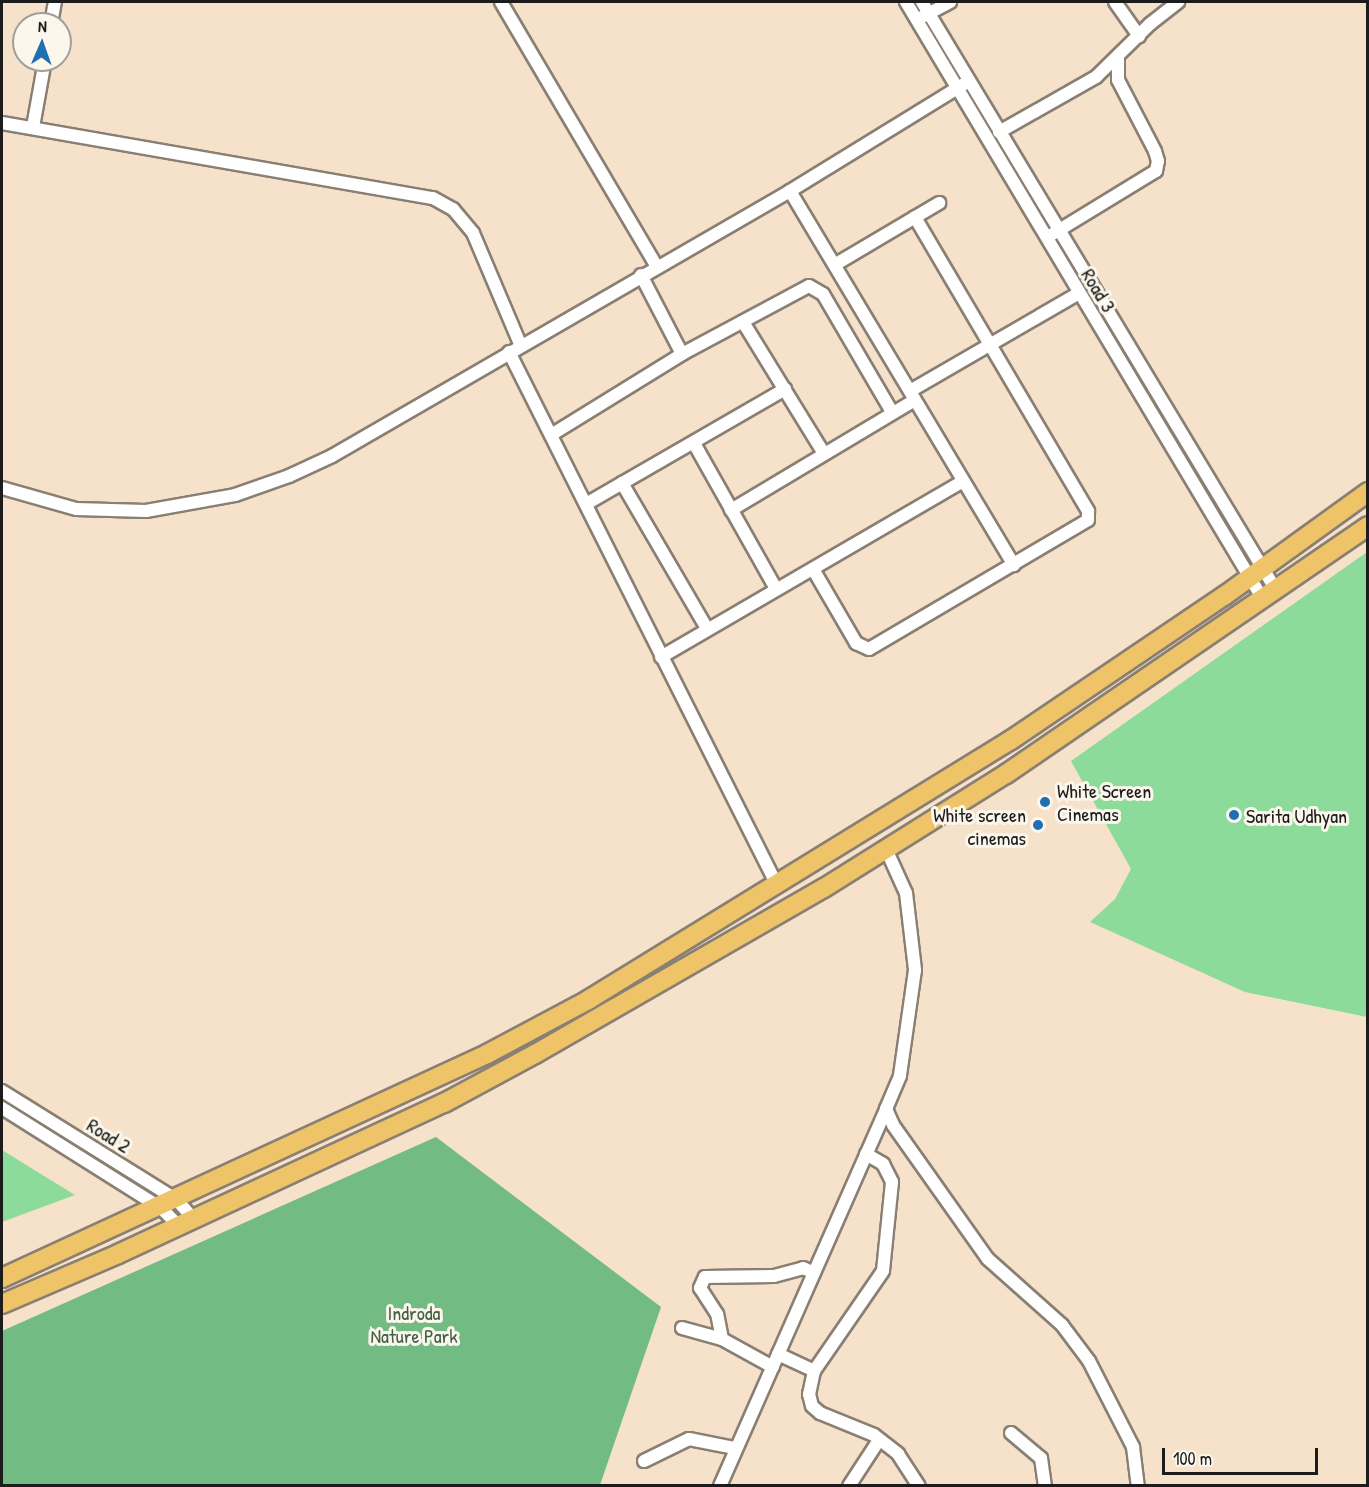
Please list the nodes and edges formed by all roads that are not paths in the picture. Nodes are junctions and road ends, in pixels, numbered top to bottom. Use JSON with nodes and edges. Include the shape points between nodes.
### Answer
{"nodes":[{"id":1,"x":501,"y":2,"type":"edge"},
{"id":2,"x":906,"y":2,"type":"edge"},
{"id":3,"x":922,"y":2,"type":"edge"},
{"id":4,"x":950,"y":2,"type":"edge"},
{"id":5,"x":1115,"y":2,"type":"edge"},
{"id":6,"x":1178,"y":2,"type":"edge"},
{"id":7,"x":929,"y":13,"type":"junction"},
{"id":8,"x":917,"y":20,"type":"junction"},
{"id":9,"x":1138,"y":36,"type":"junction"},
{"id":10,"x":1118,"y":57,"type":"junction"},
{"id":11,"x":43,"y":72,"type":"edge"},
{"id":12,"x":969,"y":81,"type":"junction"},
{"id":13,"x":957,"y":88,"type":"junction"},
{"id":14,"x":2,"y":123,"type":"edge"},
{"id":15,"x":33,"y":127,"type":"junction"},
{"id":16,"x":999,"y":132,"type":"junction"},
{"id":17,"x":790,"y":190,"type":"junction"},
{"id":18,"x":939,"y":203,"type":"dead end"},
{"id":19,"x":915,"y":217,"type":"junction"},
{"id":20,"x":1058,"y":231,"type":"junction"},
{"id":21,"x":1046,"y":238,"type":"junction"},
{"id":22,"x":836,"y":264,"type":"junction"},
{"id":23,"x":656,"y":265,"type":"junction"},
{"id":24,"x":641,"y":275,"type":"junction"},
{"id":25,"x":1079,"y":293,"type":"junction"},
{"id":26,"x":743,"y":322,"type":"junction"},
{"id":27,"x":990,"y":344,"type":"junction"},
{"id":28,"x":515,"y":349,"type":"junction"},
{"id":29,"x":682,"y":354,"type":"junction"},
{"id":30,"x":786,"y":389,"type":"junction"},
{"id":31,"x":911,"y":396,"type":"junction"},
{"id":32,"x":892,"y":412,"type":"junction"},
{"id":33,"x":551,"y":435,"type":"junction"},
{"id":34,"x":695,"y":445,"type":"junction"},
{"id":35,"x":823,"y":452,"type":"junction"},
{"id":36,"x":962,"y":482,"type":"junction"},
{"id":37,"x":622,"y":483,"type":"junction"},
{"id":38,"x":2,"y":488,"type":"edge"},
{"id":39,"x":1368,"y":492,"type":"edge"},
{"id":40,"x":586,"y":504,"type":"junction"},
{"id":41,"x":731,"y":510,"type":"junction"},
{"id":42,"x":1368,"y":526,"type":"edge"},
{"id":43,"x":1014,"y":565,"type":"junction"},
{"id":44,"x":813,"y":569,"type":"junction"},
{"id":45,"x":1255,"y":573,"type":"junction"},
{"id":46,"x":776,"y":589,"type":"junction"},
{"id":47,"x":1268,"y":591,"type":"junction"},
{"id":48,"x":706,"y":627,"type":"junction"},
{"id":49,"x":661,"y":657,"type":"junction"},
{"id":50,"x":889,"y":816,"type":"junction"},
{"id":51,"x":903,"y":839,"type":"junction"},
{"id":52,"x":886,"y":849,"type":"junction"},
{"id":53,"x":777,"y":885,"type":"junction"},
{"id":54,"x":2,"y":1091,"type":"edge"},
{"id":55,"x":2,"y":1108,"type":"edge"},
{"id":56,"x":886,"y":1108,"type":"junction"},
{"id":57,"x":866,"y":1154,"type":"junction"},
{"id":58,"x":169,"y":1204,"type":"junction"},
{"id":59,"x":184,"y":1221,"type":"junction"},
{"id":60,"x":814,"y":1274,"type":"junction"},
{"id":61,"x":2,"y":1278,"type":"edge"},
{"id":62,"x":2,"y":1304,"type":"edge"},
{"id":63,"x":682,"y":1328,"type":"dead end"},
{"id":64,"x":722,"y":1340,"type":"junction"},
{"id":65,"x":778,"y":1354,"type":"junction"},
{"id":66,"x":772,"y":1366,"type":"junction"},
{"id":67,"x":814,"y":1371,"type":"junction"},
{"id":68,"x":1011,"y":1433,"type":"dead end"},
{"id":69,"x":879,"y":1440,"type":"junction"},
{"id":70,"x":735,"y":1448,"type":"junction"},
{"id":71,"x":644,"y":1461,"type":"dead end"},
{"id":72,"x":720,"y":1485,"type":"edge"},
{"id":73,"x":849,"y":1485,"type":"edge"},
{"id":74,"x":920,"y":1485,"type":"edge"},
{"id":75,"x":1045,"y":1485,"type":"edge"},
{"id":76,"x":1138,"y":1485,"type":"edge"}],
"edges":[{"from":1,"to":23,"type":"street"},
{"from":2,"to":8,"type":"street","name":"Road 3"},
{"from":3,"to":7,"type":"street","name":"Road 3"},
{"from":4,"to":7,"type":"street"},
{"from":5,"to":9,"type":"street"},
{"from":6,"to":9,"type":"street"},
{"from":7,"to":8,"type":"street"},
{"from":7,"to":12,"type":"street","name":"Road 3"},
{"from":8,"to":13,"type":"street","name":"Road 3"},
{"from":9,"to":10,"type":"street"},
{"from":10,"to":16,"type":"street","via":[[1096,77]]},
{"from":10,"to":20,"type":"street","via":[[1118,80],[1155,151],[1156,171]]},
{"from":11,"to":15,"type":"street"},
{"from":12,"to":13,"type":"street"},
{"from":12,"to":16,"type":"street","name":"Road 3"},
{"from":13,"to":17,"type":"street","via":[[930,109]]},
{"from":13,"to":21,"type":"street","name":"Road 3"},
{"from":14,"to":15,"type":"street"},
{"from":15,"to":28,"type":"street","via":[[433,198],[453,209],[473,233]]},
{"from":16,"to":20,"type":"street","name":"Road 3"},
{"from":17,"to":22,"type":"street"},
{"from":17,"to":23,"type":"street"},
{"from":18,"to":19,"type":"street"},
{"from":19,"to":22,"type":"street"},
{"from":19,"to":27,"type":"street"},
{"from":20,"to":21,"type":"street"},
{"from":20,"to":45,"type":"street","name":"Road 3"},
{"from":21,"to":25,"type":"street","name":"Road 3"},
{"from":22,"to":31,"type":"street"},
{"from":23,"to":24,"type":"street"},
{"from":24,"to":28,"type":"street"},
{"from":24,"to":29,"type":"street"},
{"from":25,"to":27,"type":"street"},
{"from":25,"to":45,"type":"street","name":"Road 3"},
{"from":26,"to":29,"type":"street"},
{"from":26,"to":30,"type":"street"},
{"from":26,"to":32,"type":"street","via":[[803,288],[815,286]]},
{"from":27,"to":31,"type":"street"},
{"from":27,"to":43,"type":"street","via":[[1089,516],[1085,525]]},
{"from":28,"to":33,"type":"street"},
{"from":28,"to":38,"type":"street","via":[[332,456],[235,495],[146,511],[109,512],[36,500]]},
{"from":29,"to":33,"type":"street"},
{"from":30,"to":34,"type":"street"},
{"from":30,"to":35,"type":"street"},
{"from":31,"to":32,"type":"street"},
{"from":31,"to":36,"type":"street"},
{"from":32,"to":35,"type":"street"},
{"from":33,"to":40,"type":"street"},
{"from":34,"to":37,"type":"street"},
{"from":34,"to":41,"type":"street"},
{"from":35,"to":41,"type":"street"},
{"from":36,"to":43,"type":"street"},
{"from":36,"to":44,"type":"street"},
{"from":37,"to":40,"type":"street"},
{"from":37,"to":48,"type":"street"},
{"from":39,"to":45,"type":"highway"},
{"from":40,"to":49,"type":"street"},
{"from":41,"to":46,"type":"street"},
{"from":42,"to":47,"type":"highway"},
{"from":43,"to":44,"type":"street","via":[[869,649],[856,643]]},
{"from":44,"to":46,"type":"street"},
{"from":45,"to":47,"type":"street","name":"Road 3"},
{"from":45,"to":50,"type":"highway","via":[[1011,740]]},
{"from":46,"to":48,"type":"street"},
{"from":47,"to":51,"type":"highway","via":[[1006,774]]},
{"from":48,"to":49,"type":"street"},
{"from":49,"to":53,"type":"street"},
{"from":50,"to":51,"type":"highway"},
{"from":50,"to":53,"type":"highway"},
{"from":51,"to":52,"type":"highway"},
{"from":52,"to":56,"type":"street","via":[[906,893],[915,970],[900,1076]]},
{"from":52,"to":59,"type":"highway","via":[[444,1103]]},
{"from":53,"to":58,"type":"highway","via":[[588,1000],[498,1048]]},
{"from":54,"to":58,"type":"street","name":"Road 2"},
{"from":55,"to":58,"type":"street","name":"Road 2"},
{"from":56,"to":57,"type":"street"},
{"from":56,"to":76,"type":"street","via":[[892,1125],[988,1259],[1062,1325],[1089,1360],[1133,1447]]},
{"from":57,"to":60,"type":"street"},
{"from":57,"to":67,"type":"street","via":[[883,1164],[892,1182],[883,1271]]},
{"from":58,"to":59,"type":"street","name":"Road 2"},
{"from":58,"to":59,"type":"street","name":"Road 2"},
{"from":58,"to":61,"type":"highway"},
{"from":59,"to":62,"type":"highway"},
{"from":60,"to":64,"type":"street","via":[[804,1268],[774,1276],[705,1276],[700,1288],[717,1314]]},
{"from":60,"to":65,"type":"street"},
{"from":63,"to":64,"type":"street"},
{"from":64,"to":66,"type":"street"},
{"from":65,"to":66,"type":"street"},
{"from":65,"to":67,"type":"street"},
{"from":66,"to":70,"type":"street"},
{"from":67,"to":69,"type":"street","via":[[809,1394],[812,1406]]},
{"from":68,"to":75,"type":"street","via":[[1041,1458]]},
{"from":69,"to":73,"type":"street"},
{"from":69,"to":74,"type":"street","via":[[908,1464]]},
{"from":70,"to":71,"type":"street","via":[[689,1439]]},
{"from":70,"to":72,"type":"street"}]}
